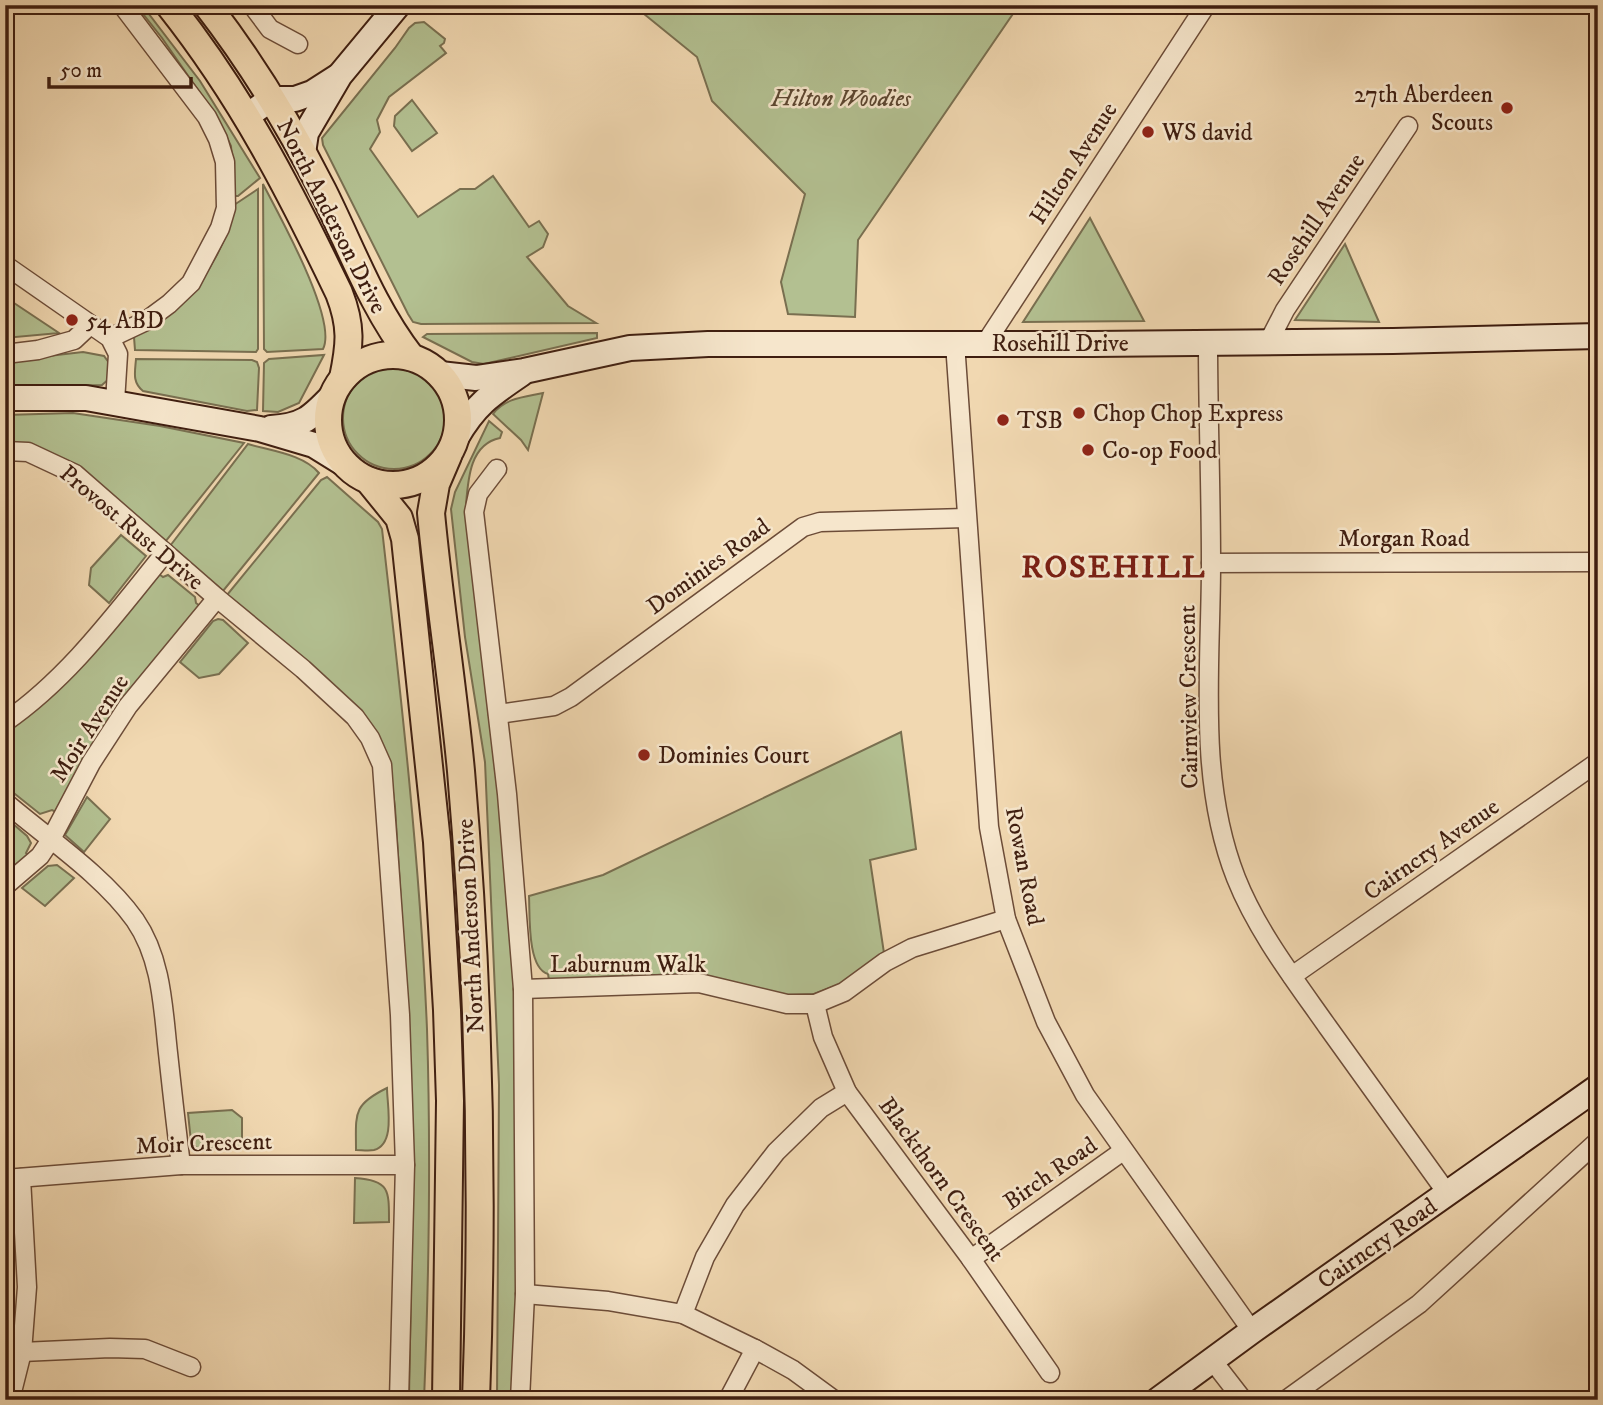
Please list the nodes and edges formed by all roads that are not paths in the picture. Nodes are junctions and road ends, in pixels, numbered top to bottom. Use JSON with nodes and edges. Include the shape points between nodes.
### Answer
{"nodes":[{"id":1,"x":122,"y":5,"type":"edge"},
{"id":2,"x":169,"y":5,"type":"edge"},
{"id":3,"x":207,"y":5,"type":"edge"},
{"id":4,"x":252,"y":5,"type":"edge"},
{"id":5,"x":398,"y":5,"type":"edge"},
{"id":6,"x":1201,"y":7,"type":"edge"},
{"id":7,"x":298,"y":44,"type":"dead end"},
{"id":8,"x":340,"y":75,"type":"junction"},
{"id":9,"x":271,"y":99,"type":"junction"},
{"id":10,"x":247,"y":116,"type":"junction"},
{"id":11,"x":1408,"y":126,"type":"dead end"},
{"id":12,"x":303,"y":153,"type":"junction"},
{"id":13,"x":5,"y":265,"type":"edge"},
{"id":14,"x":90,"y":325,"type":"junction"},
{"id":15,"x":1598,"y":336,"type":"edge"},
{"id":16,"x":110,"y":338,"type":"junction"},
{"id":17,"x":1269,"y":341,"type":"junction"},
{"id":18,"x":1208,"y":342,"type":"junction"},
{"id":19,"x":955,"y":343,"type":"junction"},
{"id":20,"x":985,"y":344,"type":"junction"},
{"id":21,"x":5,"y":354,"type":"edge"},
{"id":22,"x":411,"y":357,"type":"junction"},
{"id":23,"x":524,"y":371,"type":"junction"},
{"id":24,"x":440,"y":374,"type":"junction"},
{"id":25,"x":337,"y":387,"type":"junction"},
{"id":26,"x":5,"y":398,"type":"edge"},
{"id":27,"x":115,"y":402,"type":"junction"},
{"id":28,"x":260,"y":429,"type":"junction"},
{"id":29,"x":452,"y":447,"type":"junction"},
{"id":30,"x":5,"y":451,"type":"edge"},
{"id":31,"x":344,"y":463,"type":"junction"},
{"id":32,"x":496,"y":469,"type":"dead end"},
{"id":33,"x":369,"y":481,"type":"junction"},
{"id":34,"x":967,"y":517,"type":"junction"},
{"id":35,"x":165,"y":553,"type":"junction"},
{"id":36,"x":1598,"y":562,"type":"edge"},
{"id":37,"x":1211,"y":563,"type":"junction"},
{"id":38,"x":217,"y":598,"type":"junction"},
{"id":39,"x":498,"y":715,"type":"junction"},
{"id":40,"x":5,"y":722,"type":"edge"},
{"id":41,"x":1598,"y":762,"type":"edge"},
{"id":42,"x":5,"y":802,"type":"edge"},
{"id":43,"x":50,"y":841,"type":"junction"},
{"id":44,"x":5,"y":886,"type":"edge"},
{"id":45,"x":1006,"y":919,"type":"junction"},
{"id":46,"x":1292,"y":976,"type":"junction"},
{"id":47,"x":523,"y":989,"type":"junction"},
{"id":48,"x":815,"y":1004,"type":"junction"},
{"id":49,"x":1598,"y":1087,"type":"edge"},
{"id":50,"x":847,"y":1092,"type":"junction"},
{"id":51,"x":1598,"y":1142,"type":"edge"},
{"id":52,"x":1123,"y":1151,"type":"junction"},
{"id":53,"x":181,"y":1164,"type":"junction"},
{"id":54,"x":405,"y":1165,"type":"junction"},
{"id":55,"x":13,"y":1179,"type":"edge"},
{"id":56,"x":1447,"y":1194,"type":"junction"},
{"id":57,"x":971,"y":1259,"type":"junction"},
{"id":58,"x":525,"y":1294,"type":"junction"},
{"id":59,"x":683,"y":1314,"type":"junction"},
{"id":60,"x":1252,"y":1331,"type":"junction"},
{"id":61,"x":755,"y":1349,"type":"junction"},
{"id":62,"x":22,"y":1352,"type":"junction"},
{"id":63,"x":1212,"y":1360,"type":"junction"},
{"id":64,"x":191,"y":1367,"type":"dead end"},
{"id":65,"x":1050,"y":1373,"type":"dead end"},
{"id":66,"x":1598,"y":1395,"type":"edge"},
{"id":67,"x":10,"y":1400,"type":"edge"},
{"id":68,"x":399,"y":1400,"type":"edge"},
{"id":69,"x":446,"y":1400,"type":"edge"},
{"id":70,"x":476,"y":1400,"type":"edge"},
{"id":71,"x":520,"y":1400,"type":"edge"},
{"id":72,"x":728,"y":1400,"type":"edge"},
{"id":73,"x":834,"y":1400,"type":"edge"},
{"id":74,"x":1158,"y":1400,"type":"edge"},
{"id":75,"x":1243,"y":1400,"type":"edge"},
{"id":76,"x":1286,"y":1400,"type":"edge"},
{"id":77,"x":1592,"y":1400,"type":"edge"}],
"edges":[{"from":1,"to":16,"type":"street","via":[[207,117],[225,162],[226,208],[191,284],[146,320]]},
{"from":2,"to":10,"type":"main road","name":"North Anderson Drive"},
{"from":3,"to":9,"type":"main road","name":"North Anderson Drive"},
{"from":4,"to":7,"type":"street","via":[[270,29]]},
{"from":5,"to":8,"type":"street"},
{"from":6,"to":20,"type":"street","name":"Hilton Avenue"},
{"from":8,"to":9,"type":"street","via":[[295,99]]},
{"from":8,"to":12,"type":"street","via":[[306,133]]},
{"from":9,"to":10,"type":"street"},
{"from":9,"to":12,"type":"main road","name":"North Anderson Drive"},
{"from":10,"to":25,"type":"main road","name":"North Anderson Drive","via":[[283,179],[344,307],[350,338]]},
{"from":11,"to":17,"type":"street","name":"Rosehill Avenue"},
{"from":12,"to":22,"type":"main road","name":"North Anderson Drive","via":[[386,323]]},
{"from":13,"to":14,"type":"street"},
{"from":14,"to":16,"type":"street"},
{"from":14,"to":21,"type":"street","via":[[74,340]]},
{"from":15,"to":17,"type":"street","name":"Rosehill Drive"},
{"from":16,"to":27,"type":"street","via":[[118,354]]},
{"from":17,"to":18,"type":"street","name":"Rosehill Drive"},
{"from":18,"to":20,"type":"street","name":"Rosehill Drive"},
{"from":18,"to":37,"type":"street","name":"Cairnview Crescent"},
{"from":19,"to":20,"type":"street","name":"Rosehill Drive"},
{"from":19,"to":23,"type":"street","name":"Rosehill Drive","via":[[630,348]]},
{"from":19,"to":34,"type":"street","name":"Rowan Road"},
{"from":22,"to":24,"type":"main road"},
{"from":22,"to":25,"type":"main road","via":[[373,358],[353,368]]},
{"from":23,"to":24,"type":"street","name":"Rosehill Drive","via":[[476,378]]},
{"from":23,"to":29,"type":"street","name":"Rosehill Drive","via":[[484,399]]},
{"from":24,"to":29,"type":"main road","via":[[455,398],[459,425]]},
{"from":25,"to":28,"type":"street","via":[[303,423]]},
{"from":25,"to":31,"type":"main road","via":[[328,410],[330,438]]},
{"from":26,"to":27,"type":"street"},
{"from":27,"to":28,"type":"street"},
{"from":28,"to":31,"type":"street","via":[[314,445]]},
{"from":29,"to":33,"type":"main road","via":[[436,470],[421,479],[386,485]]},
{"from":29,"to":70,"type":"main road","name":"North Anderson Drive","via":[[436,484],[431,513],[460,768],[476,989]]},
{"from":30,"to":35,"type":"street","name":"Provost Rust Drive","via":[[28,452],[75,474]]},
{"from":31,"to":33,"type":"main road"},
{"from":32,"to":39,"type":"street","name":"North Anderson Drive","via":[[478,494],[474,512]]},
{"from":33,"to":69,"type":"main road","name":"North Anderson Drive","via":[[399,518],[405,539],[438,842],[450,1101]]},
{"from":34,"to":39,"type":"street","name":"Dominies Road","via":[[820,522],[803,527],[570,697],[554,706]]},
{"from":34,"to":45,"type":"street","name":"Rowan Road","via":[[989,827]]},
{"from":35,"to":38,"type":"street","name":"Provost Rust Drive"},
{"from":35,"to":40,"type":"street","name":"Moir Avenue","via":[[75,662]]},
{"from":36,"to":37,"type":"street","name":"Morgan Road"},
{"from":37,"to":46,"type":"street","name":"Cairnview Crescent","via":[[1209,735],[1222,835],[1257,920]]},
{"from":38,"to":43,"type":"street","name":"Moir Avenue","via":[[128,706],[91,763]]},
{"from":38,"to":54,"type":"street","via":[[355,717],[382,765],[400,1015]]},
{"from":39,"to":47,"type":"street","name":"North Anderson Drive"},
{"from":41,"to":46,"type":"street","name":"Cairncry Avenue"},
{"from":42,"to":43,"type":"street"},
{"from":43,"to":44,"type":"street","name":"Moir Avenue","via":[[40,856]]},
{"from":43,"to":53,"type":"street","via":[[114,895],[136,922],[154,961],[162,991]]},
{"from":45,"to":48,"type":"street","name":"Laburnum Walk","via":[[912,948],[844,992]]},
{"from":45,"to":52,"type":"street","name":"Rowan Road","via":[[1046,1022],[1085,1095]]},
{"from":46,"to":56,"type":"street","name":"Cairnview Crescent"},
{"from":47,"to":48,"type":"street","name":"Laburnum Walk","via":[[699,984],[786,1004]]},
{"from":47,"to":58,"type":"street","name":"North Anderson Drive"},
{"from":48,"to":50,"type":"street","name":"Blackthorn Crescent","via":[[823,1037]]},
{"from":49,"to":56,"type":"street","name":"Cairncry Road"},
{"from":50,"to":57,"type":"street","name":"Blackthorn Crescent"},
{"from":50,"to":59,"type":"street","via":[[821,1108],[776,1152],[735,1205],[705,1256]]},
{"from":51,"to":76,"type":"street","via":[[1419,1304]]},
{"from":52,"to":57,"type":"street","name":"Birch Road"},
{"from":52,"to":60,"type":"street","name":"Rowan Road"},
{"from":53,"to":54,"type":"street","name":"Moir Crescent"},
{"from":53,"to":55,"type":"street","name":"Moir Crescent"},
{"from":54,"to":68,"type":"street"},
{"from":55,"to":62,"type":"street","via":[[27,1287]]},
{"from":56,"to":60,"type":"street","name":"Cairncry Road"},
{"from":57,"to":65,"type":"street","name":"Blackthorn Crescent"},
{"from":58,"to":59,"type":"street"},
{"from":58,"to":71,"type":"street","name":"North Anderson Drive"},
{"from":59,"to":61,"type":"street"},
{"from":60,"to":63,"type":"street","name":"Cairncry Road"},
{"from":61,"to":72,"type":"street"},
{"from":61,"to":73,"type":"street"},
{"from":62,"to":64,"type":"street","via":[[145,1349]]},
{"from":62,"to":67,"type":"street"},
{"from":63,"to":74,"type":"street","name":"Cairncry Road"},
{"from":63,"to":75,"type":"street"},
{"from":66,"to":77,"type":"street"}]}
